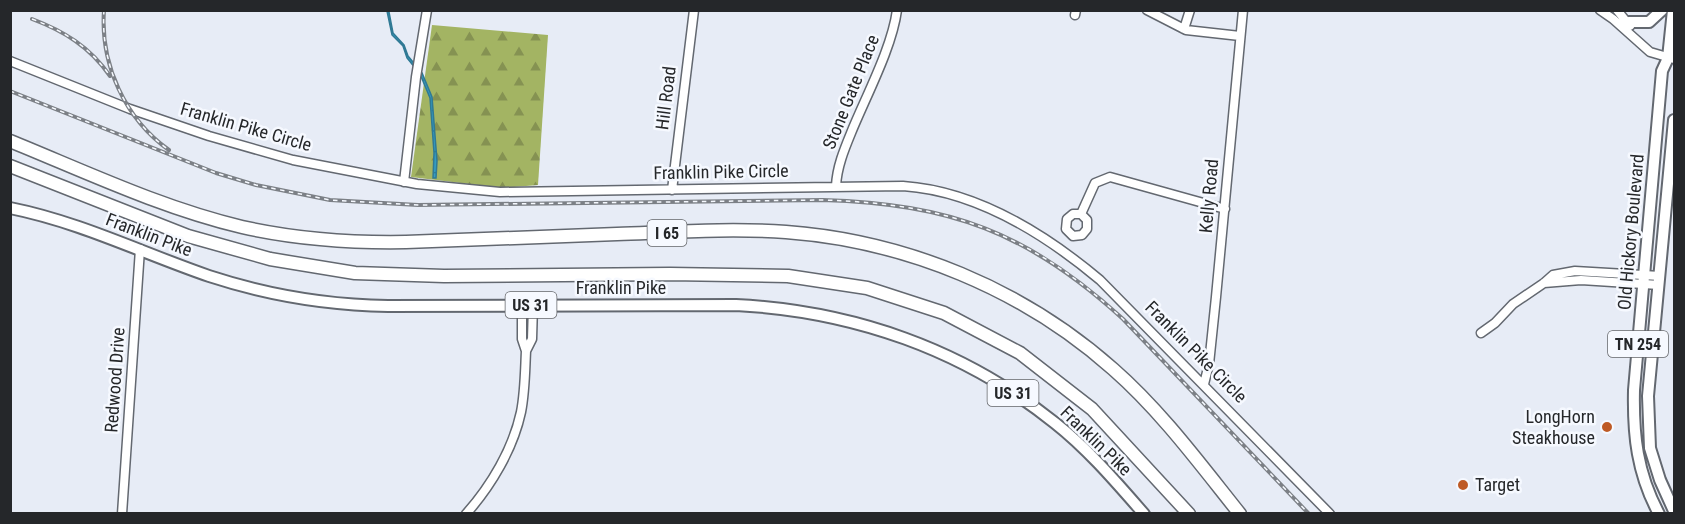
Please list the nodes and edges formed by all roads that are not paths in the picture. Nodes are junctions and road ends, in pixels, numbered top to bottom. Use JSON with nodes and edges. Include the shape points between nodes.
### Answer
{"nodes":[{"id":1,"x":427,"y":10,"type":"edge"},
{"id":2,"x":694,"y":10,"type":"edge"},
{"id":3,"x":897,"y":10,"type":"edge"},
{"id":4,"x":1148,"y":10,"type":"edge"},
{"id":5,"x":1190,"y":10,"type":"edge"},
{"id":6,"x":1243,"y":10,"type":"edge"},
{"id":7,"x":1599,"y":10,"type":"edge"},
{"id":8,"x":1617,"y":10,"type":"edge"},
{"id":9,"x":1662,"y":10,"type":"edge"},
{"id":10,"x":1673,"y":10,"type":"edge"},
{"id":11,"x":1629,"y":22,"type":"junction"},
{"id":12,"x":1184,"y":29,"type":"junction"},
{"id":13,"x":1240,"y":36,"type":"junction"},
{"id":14,"x":1636,"y":40,"type":"junction"},
{"id":15,"x":10,"y":61,"type":"edge"},
{"id":16,"x":1672,"y":61,"type":"edge"},
{"id":17,"x":1674,"y":120,"type":"edge"},
{"id":18,"x":10,"y":141,"type":"edge"},
{"id":19,"x":10,"y":166,"type":"edge"},
{"id":20,"x":404,"y":182,"type":"junction"},
{"id":21,"x":836,"y":186,"type":"junction"},
{"id":22,"x":672,"y":190,"type":"junction"},
{"id":23,"x":1671,"y":201,"type":"edge"},
{"id":24,"x":10,"y":208,"type":"edge"},
{"id":25,"x":1225,"y":209,"type":"junction"},
{"id":26,"x":1081,"y":214,"type":"dead end"},
{"id":27,"x":1670,"y":214,"type":"edge"},
{"id":28,"x":140,"y":249,"type":"junction"},
{"id":29,"x":1643,"y":280,"type":"junction"},
{"id":30,"x":1659,"y":281,"type":"junction"},
{"id":31,"x":527,"y":305,"type":"junction"},
{"id":32,"x":1481,"y":333,"type":"dead end"},
{"id":33,"x":1204,"y":384,"type":"junction"},
{"id":34,"x":1674,"y":511,"type":"edge"},
{"id":35,"x":122,"y":513,"type":"edge"},
{"id":36,"x":466,"y":513,"type":"edge"},
{"id":37,"x":1144,"y":513,"type":"edge"},
{"id":38,"x":1189,"y":513,"type":"edge"},
{"id":39,"x":1240,"y":513,"type":"edge"},
{"id":40,"x":1330,"y":513,"type":"edge"},
{"id":41,"x":1659,"y":513,"type":"edge"}],
"edges":[{"from":1,"to":20,"type":"street"},
{"from":2,"to":22,"type":"street","name":"Hill Road"},
{"from":3,"to":21,"type":"street","name":"Stone Gate Place","via":[[892,33],[844,150]]},
{"from":4,"to":12,"type":"street"},
{"from":5,"to":12,"type":"street"},
{"from":6,"to":13,"type":"street","name":"Kelly Road"},
{"from":7,"to":14,"type":"street"},
{"from":8,"to":11,"type":"street"},
{"from":9,"to":11,"type":"main road","via":[[1649,22]]},
{"from":10,"to":16,"type":"main road","name":"Old Hickory Boulevard","number":"TN 254"},
{"from":11,"to":14,"type":"street"},
{"from":12,"to":13,"type":"street"},
{"from":13,"to":25,"type":"street","name":"Kelly Road"},
{"from":14,"to":16,"type":"street","via":[[1650,52]]},
{"from":15,"to":20,"type":"street","name":"Franklin Pike Circle","via":[[209,136],[293,160]]},
{"from":16,"to":29,"type":"main road","name":"Old Hickory Boulevard","number":"TN 254","via":[[1662,71]]},
{"from":17,"to":23,"type":"main road","name":"Old Hickory Boulevard","number":"TN 254"},
{"from":18,"to":39,"type":"highway","number":"I 65","via":[[192,213],[308,238],[406,242],[764,231],[840,239],[903,253],[1004,294],[1086,346],[1143,397]]},
{"from":19,"to":38,"type":"highway","via":[[188,236],[270,259],[356,273],[788,276],[867,288],[944,313],[1020,353],[1092,409]]},
{"from":20,"to":22,"type":"street","name":"Franklin Pike Circle","via":[[500,192]]},
{"from":21,"to":22,"type":"street","name":"Franklin Pike Circle"},
{"from":21,"to":33,"type":"street","name":"Franklin Pike Circle","via":[[924,188],[982,206],[1031,229],[1100,279]]},
{"from":23,"to":27,"type":"main road","name":"Old Hickory Boulevard","number":"TN 254"},
{"from":24,"to":28,"type":"main road","name":"Franklin Pike","number":"US 31","via":[[64,221]]},
{"from":25,"to":26,"type":"street","via":[[1110,177],[1095,183]]},
{"from":25,"to":33,"type":"street","name":"Kelly Road"},
{"from":27,"to":30,"type":"main road","name":"Old Hickory Boulevard","number":"TN 254"},
{"from":28,"to":31,"type":"main road","name":"Franklin Pike","number":"US 31","via":[[218,279],[305,299],[380,306]]},
{"from":28,"to":35,"type":"street","name":"Redwood Drive"},
{"from":29,"to":30,"type":"street"},
{"from":29,"to":32,"type":"street","via":[[1575,271],[1553,275]]},
{"from":29,"to":41,"type":"main road","name":"Old Hickory Boulevard","number":"TN 254","via":[[1633,419],[1645,483]]},
{"from":30,"to":34,"type":"main road","name":"Old Hickory Boulevard","number":"TN 254","via":[[1648,421],[1650,448]]},
{"from":31,"to":36,"type":"street","via":[[532,339],[526,351],[522,402],[514,431],[492,480]]},
{"from":31,"to":37,"type":"main road","name":"Franklin Pike","number":"US 31","via":[[759,306],[844,319],[897,335],[982,373],[1032,405],[1085,450]]},
{"from":33,"to":40,"type":"street","name":"Franklin Pike Circle"}]}
